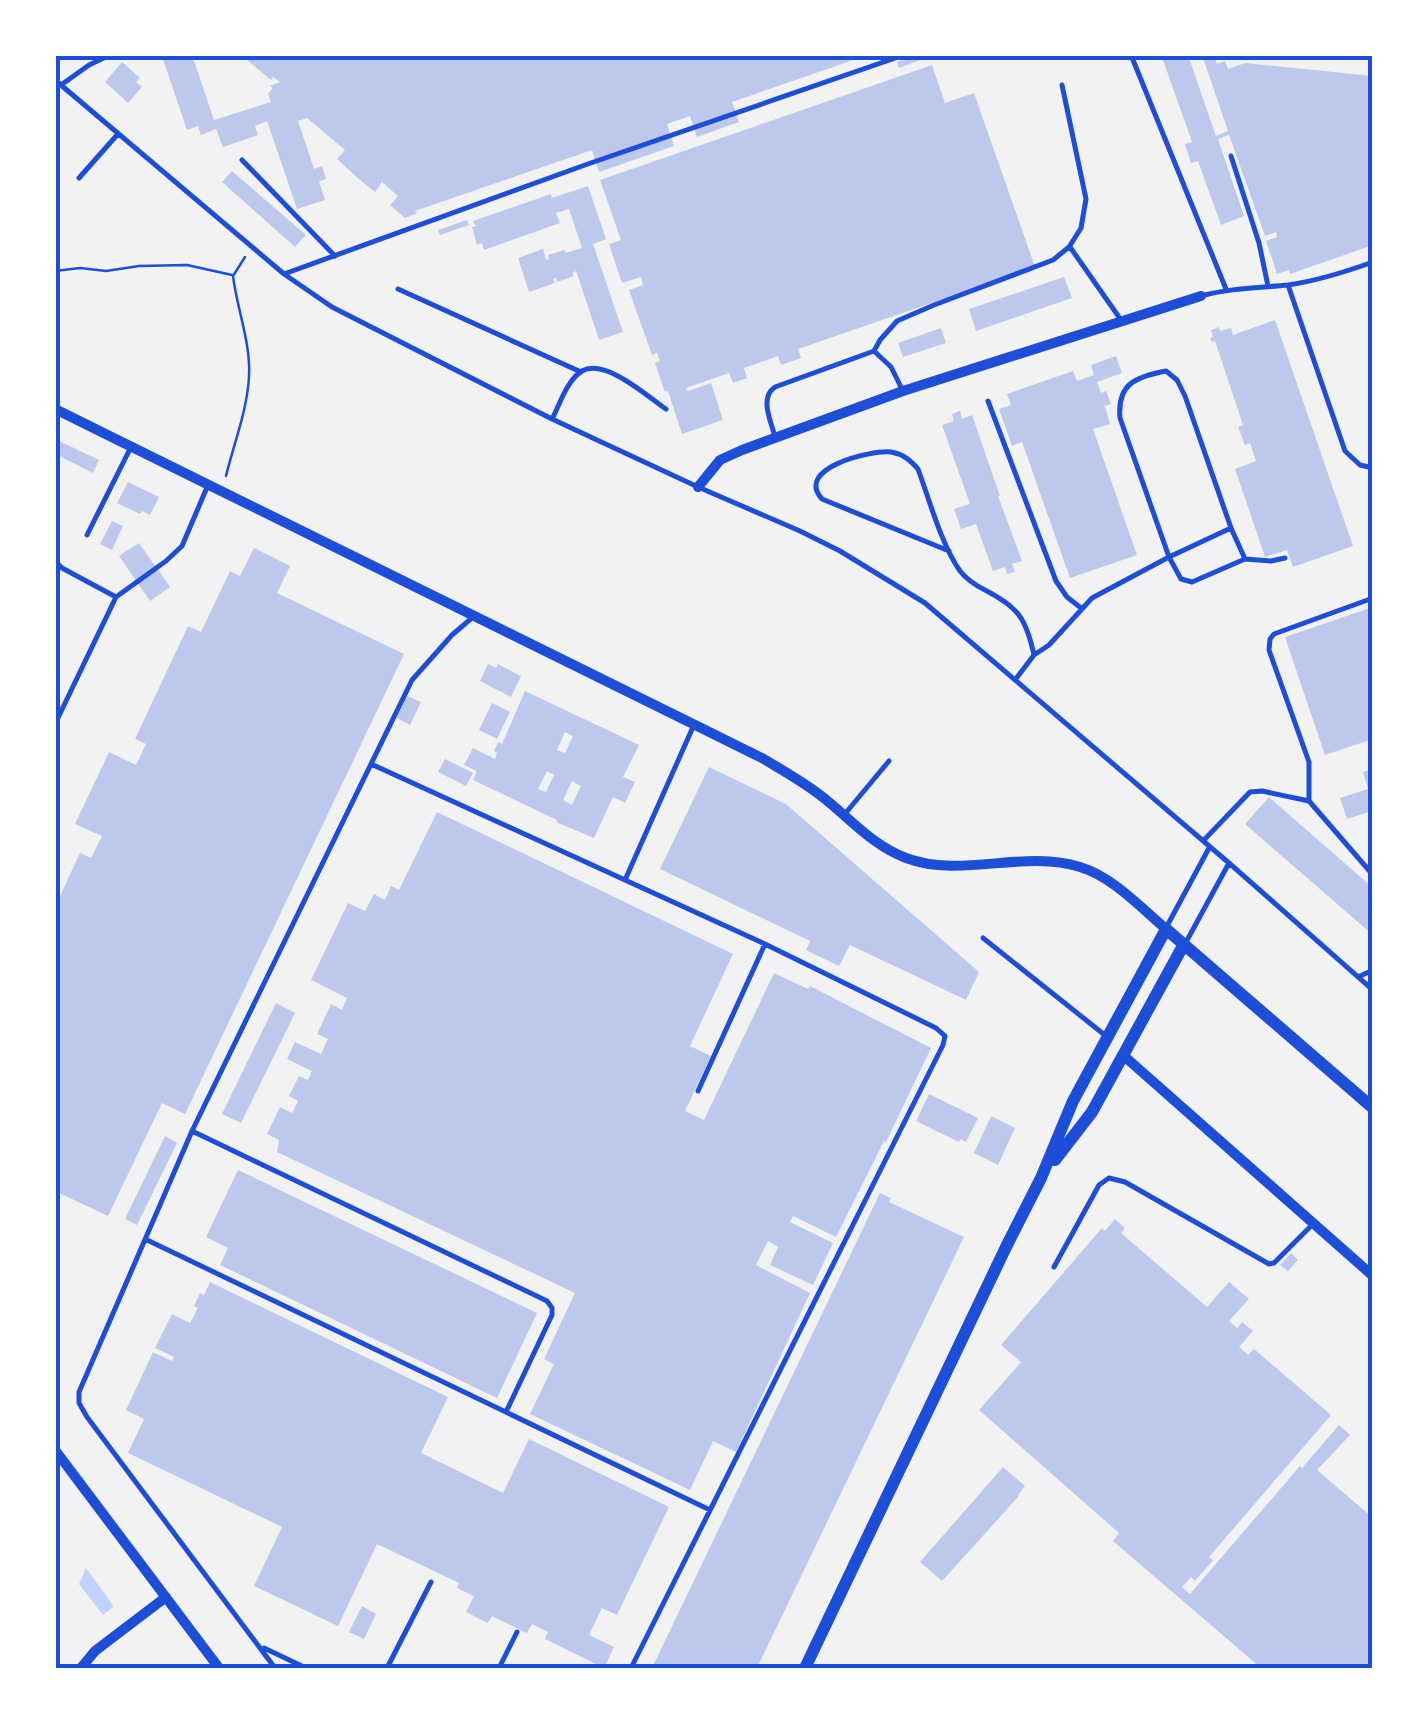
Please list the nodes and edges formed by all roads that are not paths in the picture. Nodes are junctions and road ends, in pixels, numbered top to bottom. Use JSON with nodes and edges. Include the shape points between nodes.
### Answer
{"nodes":[{"id":1,"x":110,"y":55,"type":"edge"},
{"id":2,"x":904,"y":55,"type":"edge"},
{"id":3,"x":1131,"y":55,"type":"edge"},
{"id":4,"x":58,"y":83,"type":"edge"},
{"id":5,"x":1062,"y":85,"type":"dead end"},
{"id":6,"x":117,"y":135,"type":"junction"},
{"id":7,"x":1232,"y":156,"type":"dead end"},
{"id":8,"x":242,"y":160,"type":"dead end"},
{"id":9,"x":79,"y":178,"type":"dead end"},
{"id":10,"x":1069,"y":246,"type":"junction"},
{"id":11,"x":335,"y":256,"type":"junction"},
{"id":12,"x":1373,"y":262,"type":"edge"},
{"id":13,"x":284,"y":274,"type":"junction"},
{"id":14,"x":1288,"y":284,"type":"junction"},
{"id":15,"x":1268,"y":286,"type":"junction"},
{"id":16,"x":1226,"y":289,"type":"junction"},
{"id":17,"x":398,"y":290,"type":"dead end"},
{"id":18,"x":1201,"y":296,"type":"joint"},
{"id":19,"x":1123,"y":322,"type":"junction"},
{"id":20,"x":874,"y":351,"type":"junction"},
{"id":21,"x":581,"y":372,"type":"junction"},
{"id":22,"x":903,"y":392,"type":"junction"},
{"id":23,"x":988,"y":401,"type":"dead end"},
{"id":24,"x":55,"y":409,"type":"edge"},
{"id":25,"x":666,"y":410,"type":"dead end"},
{"id":26,"x":552,"y":418,"type":"junction"},
{"id":27,"x":776,"y":438,"type":"junction"},
{"id":28,"x":131,"y":446,"type":"junction"},
{"id":29,"x":1373,"y":468,"type":"edge"},
{"id":30,"x":208,"y":485,"type":"junction"},
{"id":31,"x":698,"y":487,"type":"junction"},
{"id":32,"x":1231,"y":528,"type":"junction"},
{"id":33,"x":87,"y":535,"type":"dead end"},
{"id":34,"x":949,"y":551,"type":"junction"},
{"id":35,"x":1170,"y":557,"type":"junction"},
{"id":36,"x":1286,"y":558,"type":"dead end"},
{"id":37,"x":1245,"y":559,"type":"junction"},
{"id":38,"x":55,"y":561,"type":"edge"},
{"id":39,"x":116,"y":597,"type":"junction"},
{"id":40,"x":1373,"y":598,"type":"edge"},
{"id":41,"x":1081,"y":608,"type":"junction"},
{"id":42,"x":473,"y":617,"type":"junction"},
{"id":43,"x":1034,"y":655,"type":"junction"},
{"id":44,"x":1015,"y":680,"type":"junction"},
{"id":45,"x":55,"y":724,"type":"edge"},
{"id":46,"x":694,"y":724,"type":"junction"},
{"id":47,"x":890,"y":761,"type":"dead end"},
{"id":48,"x":371,"y":764,"type":"junction"},
{"id":49,"x":1310,"y":801,"type":"junction"},
{"id":50,"x":844,"y":814,"type":"junction"},
{"id":51,"x":1203,"y":841,"type":"junction"},
{"id":52,"x":1209,"y":848,"type":"junction"},
{"id":53,"x":1229,"y":863,"type":"junction"},
{"id":54,"x":1373,"y":875,"type":"edge"},
{"id":55,"x":624,"y":880,"type":"junction"},
{"id":56,"x":1166,"y":929,"type":"junction"},
{"id":57,"x":983,"y":938,"type":"dead end"},
{"id":58,"x":765,"y":944,"type":"junction"},
{"id":59,"x":1184,"y":944,"type":"junction"},
{"id":60,"x":1373,"y":970,"type":"edge"},
{"id":61,"x":1358,"y":977,"type":"junction"},
{"id":62,"x":1373,"y":990,"type":"edge"},
{"id":63,"x":1108,"y":1038,"type":"junction"},
{"id":64,"x":1124,"y":1056,"type":"junction"},
{"id":65,"x":698,"y":1091,"type":"dead end"},
{"id":66,"x":1373,"y":1108,"type":"edge"},
{"id":67,"x":192,"y":1131,"type":"junction"},
{"id":68,"x":1042,"y":1178,"type":"junction"},
{"id":69,"x":1313,"y":1223,"type":"junction"},
{"id":70,"x":145,"y":1239,"type":"junction"},
{"id":71,"x":1054,"y":1267,"type":"dead end"},
{"id":72,"x":1373,"y":1276,"type":"edge"},
{"id":73,"x":506,"y":1412,"type":"junction"},
{"id":74,"x":55,"y":1450,"type":"edge"},
{"id":75,"x":710,"y":1510,"type":"junction"},
{"id":76,"x":432,"y":1582,"type":"dead end"},
{"id":77,"x":166,"y":1597,"type":"junction"},
{"id":78,"x":517,"y":1632,"type":"dead end"},
{"id":79,"x":260,"y":1646,"type":"junction"},
{"id":80,"x":81,"y":1668,"type":"edge"},
{"id":81,"x":219,"y":1668,"type":"edge"},
{"id":82,"x":274,"y":1668,"type":"edge"},
{"id":83,"x":306,"y":1668,"type":"edge"},
{"id":84,"x":388,"y":1668,"type":"edge"},
{"id":85,"x":499,"y":1668,"type":"edge"},
{"id":86,"x":631,"y":1668,"type":"edge"},
{"id":87,"x":805,"y":1668,"type":"edge"}],
"edges":[{"from":1,"to":4,"type":"lane"},
{"from":2,"to":11,"type":"lane"},
{"from":3,"to":16,"type":"lane"},
{"from":4,"to":6,"type":"lane"},
{"from":5,"to":10,"type":"lane","via":[[1086,199],[1081,228]]},
{"from":6,"to":9,"type":"lane"},
{"from":6,"to":13,"type":"lane"},
{"from":7,"to":15,"type":"lane"},
{"from":8,"to":11,"type":"lane"},
{"from":10,"to":19,"type":"lane"},
{"from":10,"to":20,"type":"lane","via":[[1053,260],[897,322]]},
{"from":11,"to":13,"type":"lane"},
{"from":12,"to":14,"type":"lane"},
{"from":13,"to":26,"type":"lane","via":[[353,320]]},
{"from":14,"to":15,"type":"lane"},
{"from":14,"to":29,"type":"lane","via":[[1346,451]]},
{"from":15,"to":16,"type":"lane"},
{"from":16,"to":18,"type":"lane"},
{"from":17,"to":21,"type":"lane"},
{"from":18,"to":19,"type":"street"},
{"from":19,"to":22,"type":"street"},
{"from":20,"to":22,"type":"lane"},
{"from":20,"to":27,"type":"lane","via":[[768,392]]},
{"from":21,"to":25,"type":"lane","via":[[610,371]]},
{"from":21,"to":26,"type":"lane"},
{"from":22,"to":27,"type":"street"},
{"from":23,"to":41,"type":"lane","via":[[1056,581]]},
{"from":24,"to":28,"type":"street"},
{"from":26,"to":31,"type":"lane"},
{"from":27,"to":31,"type":"street","via":[[720,460]]},
{"from":28,"to":30,"type":"street"},
{"from":28,"to":33,"type":"lane"},
{"from":30,"to":39,"type":"lane","via":[[182,546]]},
{"from":30,"to":42,"type":"street"},
{"from":31,"to":44,"type":"lane","via":[[800,530],[880,575]]},
{"from":32,"to":35,"type":"lane"},
{"from":32,"to":35,"type":"lane","via":[[1176,380],[1166,371],[1129,384],[1120,394],[1120,418]]},
{"from":32,"to":37,"type":"lane"},
{"from":34,"to":34,"type":"lane","via":[[908,458],[874,452],[817,478],[822,499]]},
{"from":34,"to":43,"type":"lane","via":[[964,576],[1021,616]]},
{"from":35,"to":37,"type":"lane","via":[[1186,582]]},
{"from":35,"to":41,"type":"lane"},
{"from":36,"to":37,"type":"lane"},
{"from":38,"to":39,"type":"lane"},
{"from":39,"to":45,"type":"lane"},
{"from":40,"to":49,"type":"lane","via":[[1270,639],[1309,762]]},
{"from":41,"to":43,"type":"lane"},
{"from":42,"to":46,"type":"street"},
{"from":42,"to":48,"type":"lane","via":[[412,680]]},
{"from":43,"to":44,"type":"lane"},
{"from":44,"to":51,"type":"lane"},
{"from":46,"to":50,"type":"street","via":[[792,775]]},
{"from":46,"to":55,"type":"lane"},
{"from":47,"to":50,"type":"lane"},
{"from":48,"to":55,"type":"lane"},
{"from":48,"to":67,"type":"lane"},
{"from":49,"to":51,"type":"lane","via":[[1250,792]]},
{"from":49,"to":54,"type":"lane"},
{"from":50,"to":56,"type":"street","via":[[892,851],[927,864],[1035,860],[1080,867]]},
{"from":51,"to":52,"type":"lane"},
{"from":52,"to":53,"type":"lane"},
{"from":52,"to":56,"type":"lane"},
{"from":53,"to":59,"type":"lane"},
{"from":53,"to":61,"type":"lane"},
{"from":55,"to":58,"type":"lane"},
{"from":56,"to":59,"type":"street"},
{"from":56,"to":63,"type":"street"},
{"from":57,"to":63,"type":"lane"},
{"from":58,"to":65,"type":"lane"},
{"from":58,"to":75,"type":"lane","via":[[945,1036]]},
{"from":59,"to":64,"type":"street"},
{"from":59,"to":66,"type":"street"},
{"from":60,"to":61,"type":"lane"},
{"from":61,"to":62,"type":"lane"},
{"from":63,"to":68,"type":"street"},
{"from":64,"to":68,"type":"street"},
{"from":64,"to":69,"type":"street"},
{"from":67,"to":70,"type":"lane"},
{"from":67,"to":73,"type":"lane","via":[[547,1301],[552,1315]]},
{"from":68,"to":87,"type":"street"},
{"from":69,"to":71,"type":"lane","via":[[1269,1264],[1109,1178],[1098,1185]]},
{"from":69,"to":72,"type":"street"},
{"from":70,"to":73,"type":"lane"},
{"from":70,"to":79,"type":"lane","via":[[79,1403]]},
{"from":73,"to":75,"type":"lane"},
{"from":74,"to":77,"type":"street"},
{"from":75,"to":86,"type":"lane"},
{"from":76,"to":84,"type":"lane"},
{"from":77,"to":80,"type":"street"},
{"from":77,"to":81,"type":"street"},
{"from":78,"to":85,"type":"lane"},
{"from":79,"to":82,"type":"lane"},
{"from":79,"to":83,"type":"lane"}]}
